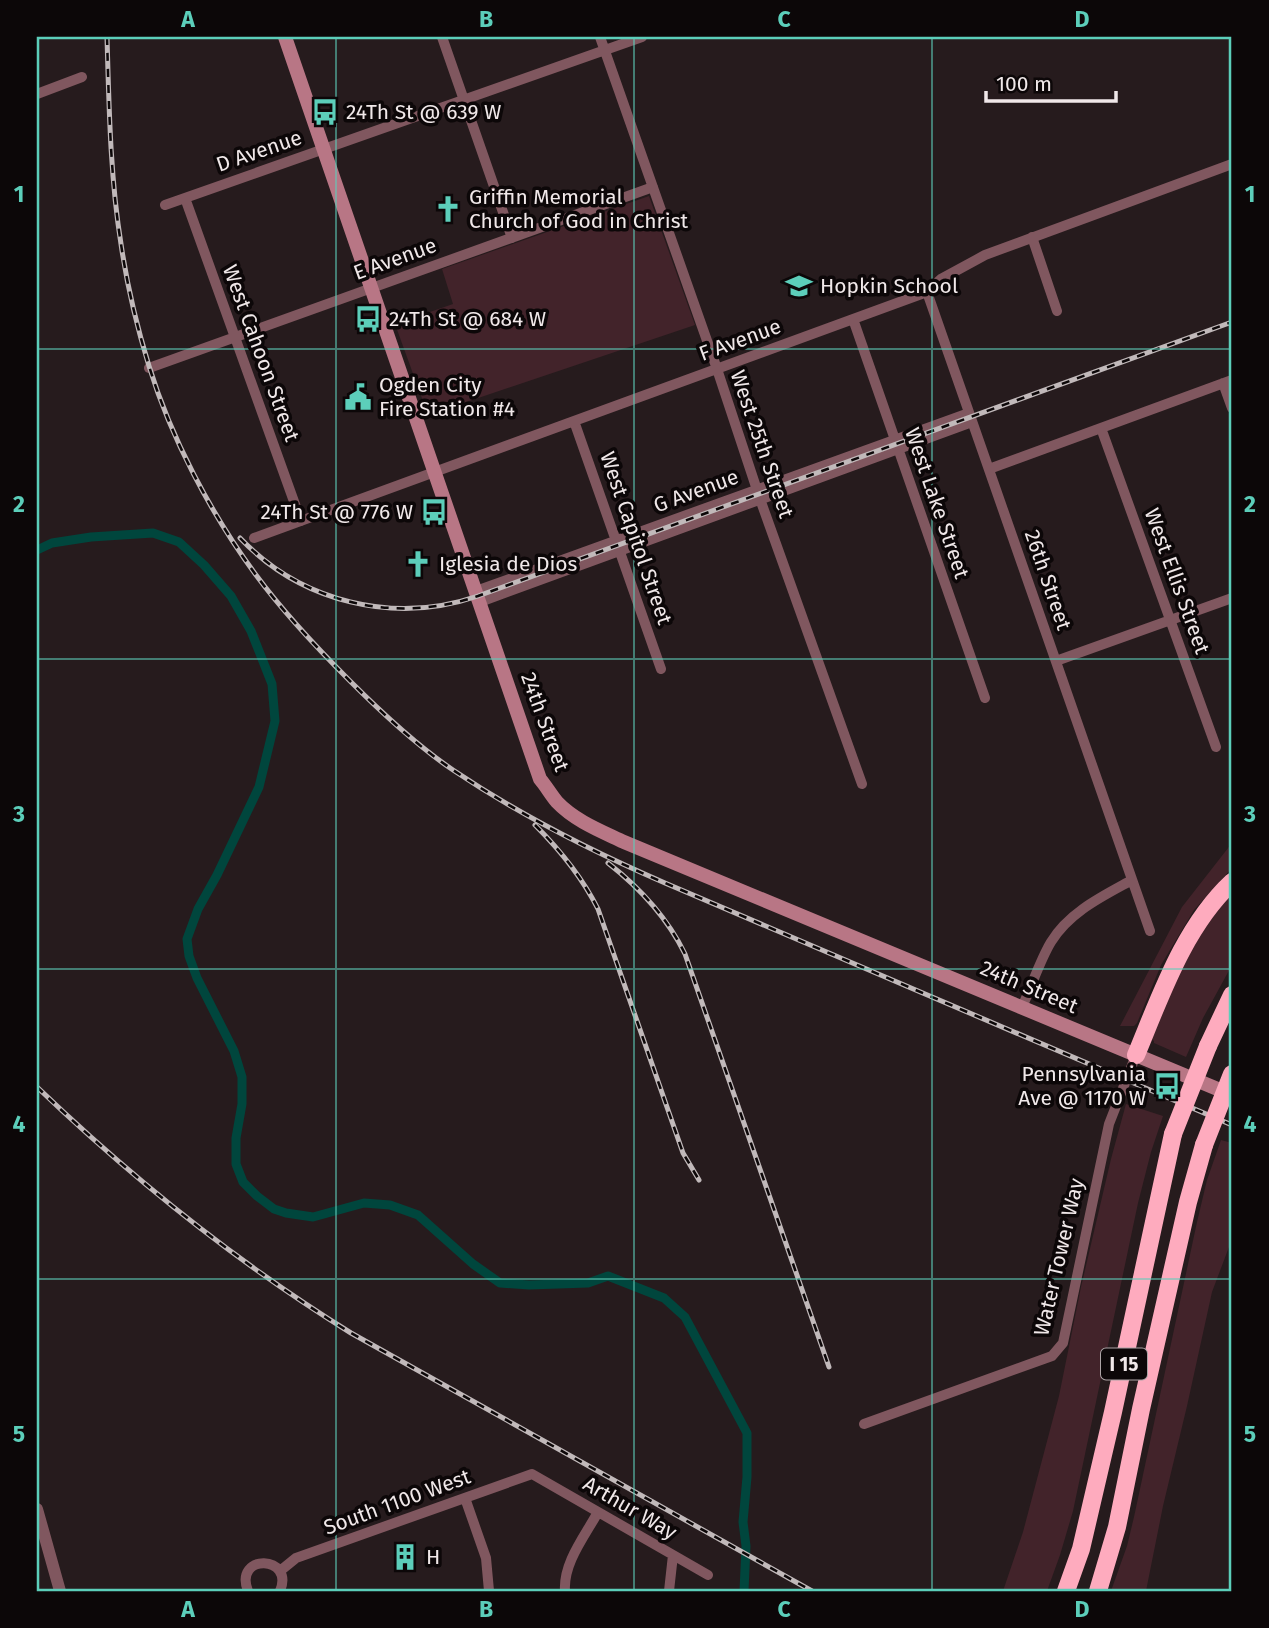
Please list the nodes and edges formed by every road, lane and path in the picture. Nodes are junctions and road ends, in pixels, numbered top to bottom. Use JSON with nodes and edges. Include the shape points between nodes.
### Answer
{"nodes":[{"id":1,"x":285,"y":37,"type":"edge"},
{"id":2,"x":442,"y":37,"type":"edge"},
{"id":3,"x":600,"y":37,"type":"edge"},
{"id":4,"x":642,"y":37,"type":"edge"},
{"id":5,"x":605,"y":50,"type":"junction"},
{"id":6,"x":82,"y":77,"type":"dead end"},
{"id":7,"x":37,"y":94,"type":"edge"},
{"id":8,"x":464,"y":100,"type":"junction"},
{"id":9,"x":323,"y":149,"type":"junction"},
{"id":10,"x":1232,"y":164,"type":"edge"},
{"id":11,"x":653,"y":187,"type":"junction"},
{"id":12,"x":184,"y":198,"type":"junction"},
{"id":13,"x":165,"y":205,"type":"dead end"},
{"id":14,"x":1032,"y":237,"type":"junction"},
{"id":15,"x":512,"y":238,"type":"junction"},
{"id":16,"x":371,"y":288,"type":"junction"},
{"id":17,"x":927,"y":292,"type":"junction"},
{"id":18,"x":1057,"y":310,"type":"dead end"},
{"id":19,"x":853,"y":319,"type":"junction"},
{"id":20,"x":235,"y":337,"type":"junction"},
{"id":21,"x":149,"y":368,"type":"dead end"},
{"id":22,"x":717,"y":369,"type":"junction"},
{"id":23,"x":1228,"y":381,"type":"edge"},
{"id":24,"x":1232,"y":408,"type":"edge"},
{"id":25,"x":970,"y":418,"type":"junction"},
{"id":26,"x":574,"y":421,"type":"junction"},
{"id":27,"x":1101,"y":428,"type":"junction"},
{"id":28,"x":897,"y":444,"type":"junction"},
{"id":29,"x":989,"y":470,"type":"junction"},
{"id":30,"x":435,"y":472,"type":"junction"},
{"id":31,"x":758,"y":494,"type":"junction"},
{"id":32,"x":301,"y":521,"type":"junction"},
{"id":33,"x":254,"y":538,"type":"dead end"},
{"id":34,"x":619,"y":545,"type":"junction"},
{"id":35,"x":478,"y":596,"type":"junction"},
{"id":36,"x":1232,"y":598,"type":"edge"},
{"id":37,"x":1171,"y":620,"type":"junction"},
{"id":38,"x":1056,"y":662,"type":"junction"},
{"id":39,"x":661,"y":668,"type":"dead end"},
{"id":40,"x":985,"y":698,"type":"dead end"},
{"id":41,"x":1216,"y":747,"type":"dead end"},
{"id":42,"x":862,"y":784,"type":"dead end"},
{"id":43,"x":1132,"y":880,"type":"junction"},
{"id":44,"x":1232,"y":882,"type":"edge"},
{"id":45,"x":1150,"y":931,"type":"dead end"},
{"id":46,"x":1232,"y":995,"type":"edge"},
{"id":47,"x":1022,"y":1007,"type":"junction"},
{"id":48,"x":1136,"y":1055,"type":"junction"},
{"id":49,"x":1232,"y":1074,"type":"edge"},
{"id":50,"x":1232,"y":1095,"type":"edge"},
{"id":51,"x":864,"y":1424,"type":"dead end"},
{"id":52,"x":531,"y":1474,"type":"joint"},
{"id":53,"x":465,"y":1498,"type":"junction"},
{"id":54,"x":37,"y":1509,"type":"edge"},
{"id":55,"x":598,"y":1512,"type":"junction"},
{"id":56,"x":673,"y":1555,"type":"junction"},
{"id":57,"x":280,"y":1571,"type":"junction"},
{"id":58,"x":709,"y":1575,"type":"dead end"},
{"id":59,"x":60,"y":1591,"type":"edge"},
{"id":60,"x":247,"y":1591,"type":"edge"},
{"id":61,"x":280,"y":1591,"type":"edge"},
{"id":62,"x":489,"y":1591,"type":"edge"},
{"id":63,"x":565,"y":1591,"type":"edge"},
{"id":64,"x":669,"y":1591,"type":"edge"},
{"id":65,"x":1066,"y":1591,"type":"edge"},
{"id":66,"x":1098,"y":1591,"type":"edge"}],
"edges":[{"from":1,"to":9,"type":"main road","name":"24th Street"},
{"from":2,"to":8,"type":"street"},
{"from":3,"to":5,"type":"street","name":"West 25th Street"},
{"from":4,"to":5,"type":"street","name":"D Avenue"},
{"from":5,"to":8,"type":"street","name":"D Avenue"},
{"from":5,"to":11,"type":"street","name":"West 25th Street"},
{"from":6,"to":7,"type":"street"},
{"from":8,"to":9,"type":"street","name":"D Avenue"},
{"from":8,"to":15,"type":"street"},
{"from":9,"to":12,"type":"street","name":"D Avenue"},
{"from":9,"to":16,"type":"main road","name":"24th Street"},
{"from":10,"to":14,"type":"street","name":"F Avenue"},
{"from":11,"to":15,"type":"street","name":"E Avenue"},
{"from":11,"to":22,"type":"street","name":"West 25th Street"},
{"from":12,"to":13,"type":"street","name":"D Avenue"},
{"from":12,"to":20,"type":"street","name":"West Cahoon Street"},
{"from":14,"to":17,"type":"street","name":"F Avenue","via":[[985,255]]},
{"from":14,"to":18,"type":"street"},
{"from":15,"to":16,"type":"street","name":"E Avenue"},
{"from":16,"to":20,"type":"street","name":"E Avenue"},
{"from":16,"to":30,"type":"main road","name":"24th Street"},
{"from":17,"to":19,"type":"street","name":"F Avenue"},
{"from":17,"to":25,"type":"street","name":"26th Street"},
{"from":19,"to":22,"type":"street","name":"F Avenue"},
{"from":19,"to":28,"type":"street","name":"West Lake Street"},
{"from":20,"to":21,"type":"street","name":"E Avenue"},
{"from":20,"to":32,"type":"street","name":"West Cahoon Street"},
{"from":22,"to":26,"type":"street","name":"F Avenue"},
{"from":22,"to":31,"type":"street","name":"West 25th Street"},
{"from":23,"to":24,"type":"street"},
{"from":23,"to":27,"type":"street"},
{"from":25,"to":28,"type":"street","name":"G Avenue"},
{"from":25,"to":29,"type":"street","name":"26th Street"},
{"from":26,"to":30,"type":"street","name":"F Avenue"},
{"from":26,"to":34,"type":"street","name":"West Capitol Street"},
{"from":27,"to":29,"type":"street"},
{"from":27,"to":37,"type":"street","name":"West Ellis Street"},
{"from":28,"to":31,"type":"street","name":"G Avenue"},
{"from":28,"to":40,"type":"street","name":"West Lake Street"},
{"from":29,"to":38,"type":"street","name":"26th Street"},
{"from":30,"to":32,"type":"street","name":"F Avenue"},
{"from":30,"to":35,"type":"main road","name":"24th Street"},
{"from":31,"to":34,"type":"street","name":"G Avenue"},
{"from":31,"to":42,"type":"street","name":"West 25th Street"},
{"from":32,"to":33,"type":"street","name":"F Avenue"},
{"from":34,"to":35,"type":"street","name":"G Avenue"},
{"from":34,"to":39,"type":"street","name":"West Capitol Street"},
{"from":35,"to":47,"type":"main road","name":"24th Street","via":[[540,779],[574,816],[598,831]]},
{"from":36,"to":37,"type":"street"},
{"from":37,"to":38,"type":"street"},
{"from":37,"to":41,"type":"street","name":"West Ellis Street"},
{"from":38,"to":43,"type":"street","name":"26th Street"},
{"from":43,"to":45,"type":"street","name":"26th Street"},
{"from":43,"to":47,"type":"street","via":[[1069,919],[1051,942]]},
{"from":44,"to":48,"type":"highway","via":[[1182,947]]},
{"from":46,"to":65,"type":"highway","number":"I 15","bridge":true,"via":[[1173,1134],[1114,1412],[1081,1549]]},
{"from":47,"to":48,"type":"main road","name":"24th Street"},
{"from":48,"to":50,"type":"main road","name":"24th Street"},
{"from":48,"to":51,"type":"street","name":"Water Tower Way","via":[[1109,1124],[1063,1343],[1052,1356]]},
{"from":49,"to":66,"type":"highway","number":"I 15","bridge":true,"via":[[1188,1202],[1117,1527]]},
{"from":52,"to":53,"type":"street","name":"South 1100 West"},
{"from":52,"to":55,"type":"street","name":"Arthur Way"},
{"from":53,"to":57,"type":"street","name":"South 1100 West","via":[[296,1558]]},
{"from":53,"to":62,"type":"street","via":[[486,1558]]},
{"from":54,"to":59,"type":"street"},
{"from":55,"to":56,"type":"street","name":"Arthur Way"},
{"from":55,"to":63,"type":"street","via":[[569,1565]]},
{"from":56,"to":58,"type":"street","name":"Arthur Way"},
{"from":56,"to":64,"type":"street"},
{"from":57,"to":60,"type":"street","via":[[266,1563],[253,1566],[245,1577]]},
{"from":57,"to":61,"type":"street"}]}
